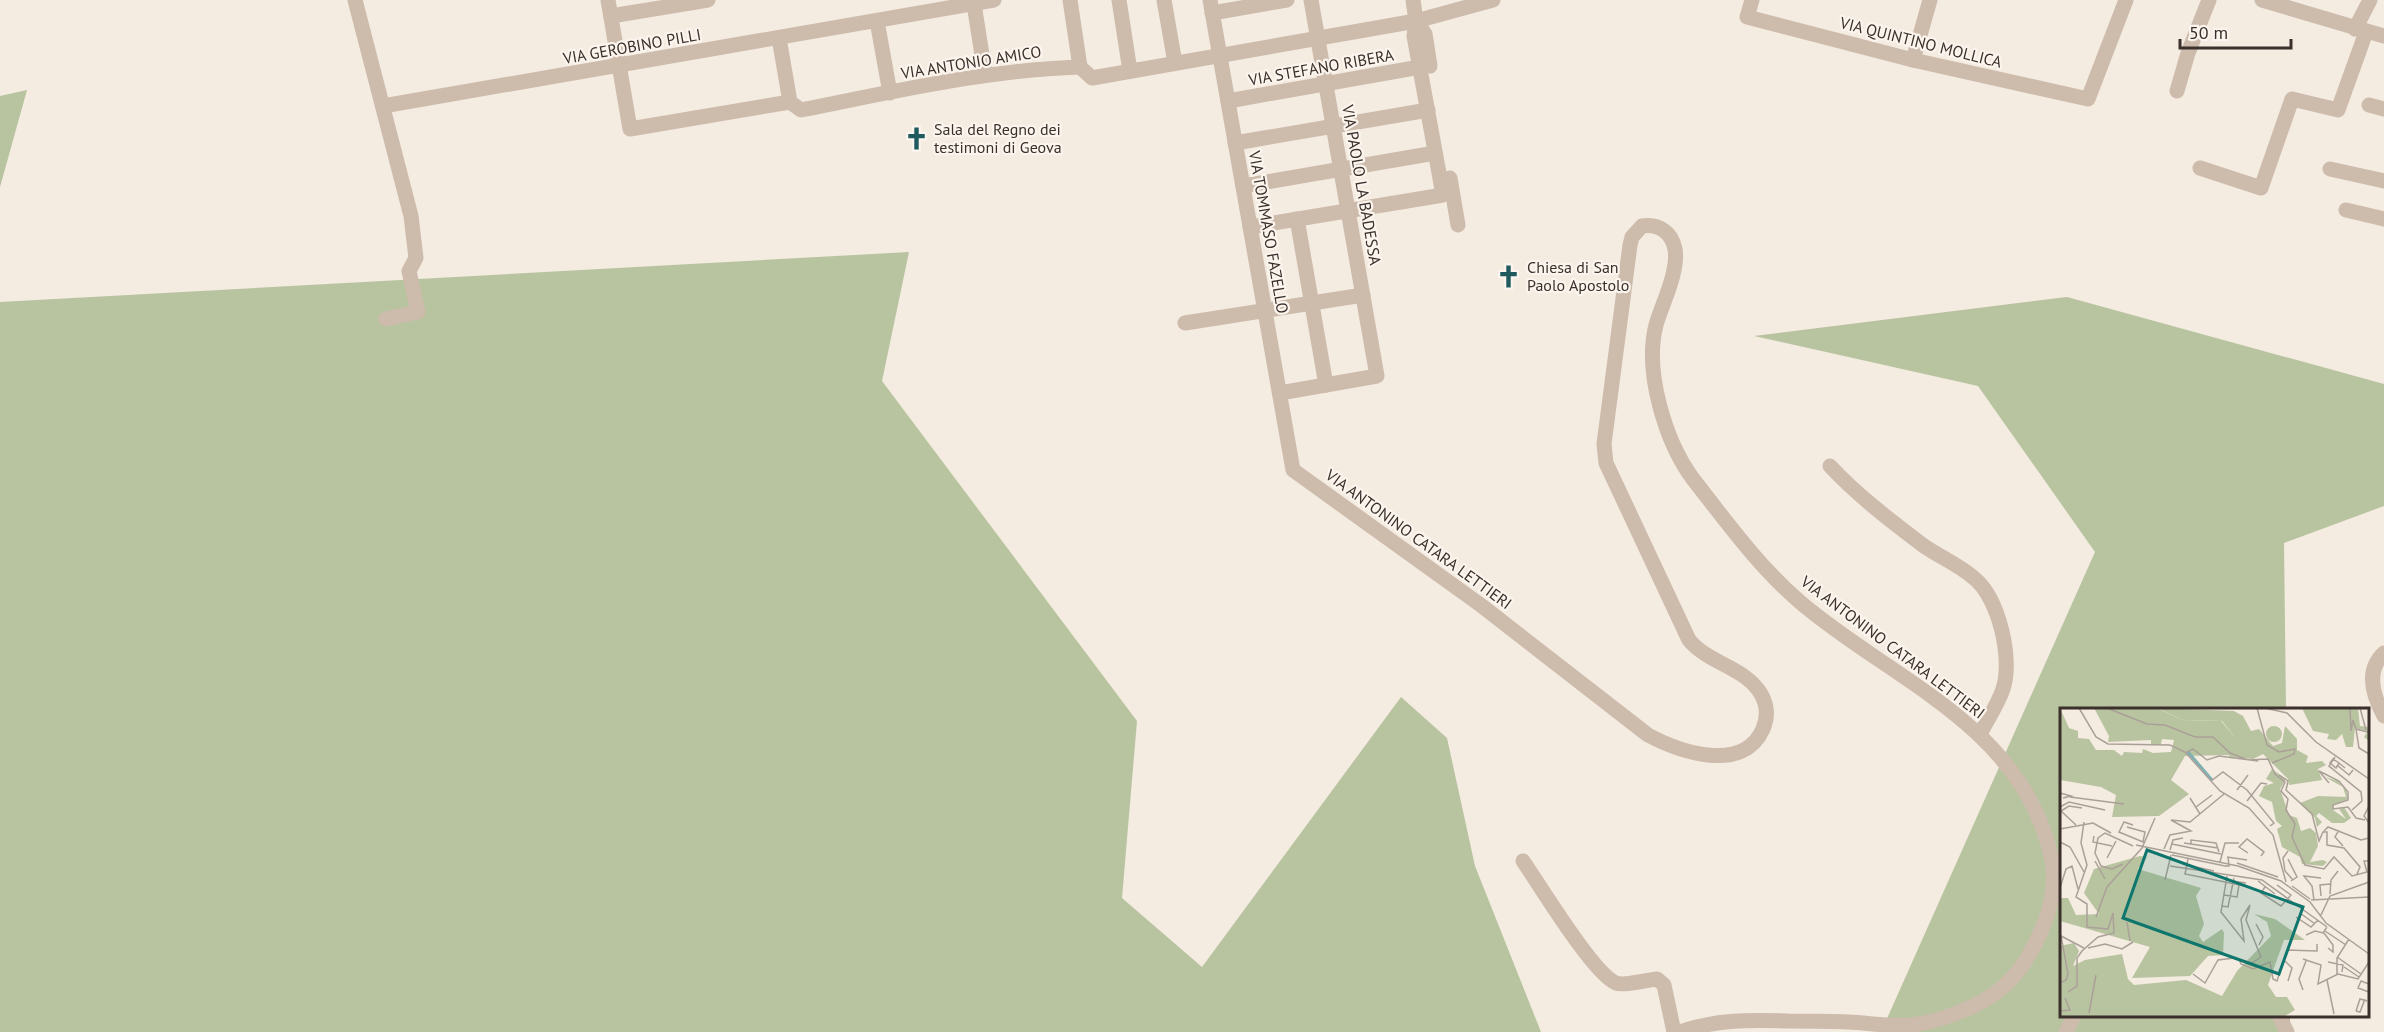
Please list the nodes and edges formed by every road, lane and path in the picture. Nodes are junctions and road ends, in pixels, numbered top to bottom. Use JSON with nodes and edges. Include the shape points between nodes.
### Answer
{"nodes":[{"id":1,"x":355,"y":0,"type":"edge"},
{"id":2,"x":608,"y":0,"type":"edge"},
{"id":3,"x":613,"y":0,"type":"edge"},
{"id":4,"x":708,"y":0,"type":"edge"},
{"id":5,"x":994,"y":0,"type":"edge"},
{"id":6,"x":1070,"y":0,"type":"edge"},
{"id":7,"x":1119,"y":0,"type":"edge"},
{"id":8,"x":1164,"y":0,"type":"edge"},
{"id":9,"x":1287,"y":0,"type":"edge"},
{"id":10,"x":1311,"y":0,"type":"edge"},
{"id":11,"x":1413,"y":0,"type":"edge"},
{"id":12,"x":1493,"y":0,"type":"edge"},
{"id":13,"x":1752,"y":0,"type":"edge"},
{"id":14,"x":1930,"y":0,"type":"edge"},
{"id":15,"x":2126,"y":0,"type":"edge"},
{"id":16,"x":2209,"y":0,"type":"edge"},
{"id":17,"x":2262,"y":0,"type":"edge"},
{"id":18,"x":2370,"y":0,"type":"edge"},
{"id":19,"x":974,"y":4,"type":"junction"},
{"id":20,"x":1211,"y":7,"type":"edge"},
{"id":21,"x":611,"y":16,"type":"junction"},
{"id":22,"x":877,"y":21,"type":"junction"},
{"id":23,"x":1416,"y":21,"type":"junction"},
{"id":24,"x":2361,"y":30,"type":"junction"},
{"id":25,"x":2384,"y":36,"type":"edge"},
{"id":26,"x":779,"y":38,"type":"junction"},
{"id":27,"x":1317,"y":38,"type":"junction"},
{"id":28,"x":1220,"y":56,"type":"junction"},
{"id":29,"x":1913,"y":60,"type":"junction"},
{"id":30,"x":1175,"y":63,"type":"junction"},
{"id":31,"x":619,"y":66,"type":"junction"},
{"id":32,"x":1080,"y":67,"type":"junction"},
{"id":33,"x":1420,"y":67,"type":"junction"},
{"id":34,"x":1130,"y":71,"type":"junction"},
{"id":35,"x":986,"y":75,"type":"junction"},
{"id":36,"x":1326,"y":84,"type":"junction"},
{"id":37,"x":2177,"y":91,"type":"dead end"},
{"id":38,"x":890,"y":93,"type":"junction"},
{"id":39,"x":1228,"y":101,"type":"junction"},
{"id":40,"x":790,"y":102,"type":"junction"},
{"id":41,"x":383,"y":106,"type":"junction"},
{"id":42,"x":1428,"y":110,"type":"junction"},
{"id":43,"x":1333,"y":126,"type":"junction"},
{"id":44,"x":1235,"y":143,"type":"junction"},
{"id":45,"x":1435,"y":153,"type":"junction"},
{"id":46,"x":2200,"y":168,"type":"dead end"},
{"id":47,"x":1341,"y":169,"type":"junction"},
{"id":48,"x":2330,"y":169,"type":"dead end"},
{"id":49,"x":2384,"y":182,"type":"edge"},
{"id":50,"x":1243,"y":186,"type":"junction"},
{"id":51,"x":2346,"y":210,"type":"dead end"},
{"id":52,"x":1348,"y":211,"type":"junction"},
{"id":53,"x":1297,"y":219,"type":"junction"},
{"id":54,"x":2384,"y":219,"type":"edge"},
{"id":55,"x":1458,"y":225,"type":"dead end"},
{"id":56,"x":1250,"y":227,"type":"junction"},
{"id":57,"x":1363,"y":295,"type":"junction"},
{"id":58,"x":1312,"y":303,"type":"junction"},
{"id":59,"x":1265,"y":310,"type":"junction"},
{"id":60,"x":386,"y":319,"type":"dead end"},
{"id":61,"x":1185,"y":323,"type":"dead end"},
{"id":62,"x":1326,"y":385,"type":"junction"},
{"id":63,"x":1280,"y":393,"type":"junction"},
{"id":64,"x":1830,"y":466,"type":"dead end"},
{"id":65,"x":1293,"y":470,"type":"joint"},
{"id":66,"x":2384,"y":653,"type":"edge"},
{"id":67,"x":2384,"y":716,"type":"edge"},
{"id":68,"x":1980,"y":734,"type":"junction"},
{"id":69,"x":1523,"y":861,"type":"dead end"},
{"id":70,"x":2074,"y":1017,"type":"edge"},
{"id":71,"x":2280,"y":1017,"type":"edge"},
{"id":72,"x":1778,"y":1026,"type":"edge"},
{"id":73,"x":1674,"y":1032,"type":"edge"},
{"id":74,"x":1680,"y":1032,"type":"edge"},
{"id":75,"x":2066,"y":1032,"type":"edge"},
{"id":76,"x":2287,"y":1032,"type":"edge"}],
"edges":[{"from":1,"to":41,"type":"street"},
{"from":2,"to":3,"type":"street"},
{"from":2,"to":21,"type":"street"},
{"from":4,"to":21,"type":"street"},
{"from":5,"to":19,"type":"street","name":"VIA GEROBINO PILLI"},
{"from":6,"to":32,"type":"street"},
{"from":7,"to":34,"type":"street"},
{"from":8,"to":30,"type":"street"},
{"from":9,"to":20,"type":"street"},
{"from":10,"to":27,"type":"street","name":"VIA PAOLO LA BADESSA"},
{"from":11,"to":23,"type":"street"},
{"from":12,"to":23,"type":"street","name":"VIA ANTONIO AMICO"},
{"from":13,"to":29,"type":"street","name":"VIA QUINTINO MOLLICA","via":[[1748,17]]},
{"from":14,"to":29,"type":"street"},
{"from":15,"to":29,"type":"street","name":"VIA QUINTINO MOLLICA","via":[[2088,99]]},
{"from":16,"to":37,"type":"street"},
{"from":17,"to":24,"type":"street"},
{"from":18,"to":24,"type":"street"},
{"from":19,"to":22,"type":"street","name":"VIA GEROBINO PILLI"},
{"from":19,"to":35,"type":"street"},
{"from":20,"to":28,"type":"street","name":"VIA TOMMASO FAZELLO"},
{"from":21,"to":31,"type":"street"},
{"from":22,"to":26,"type":"street","name":"VIA GEROBINO PILLI"},
{"from":22,"to":38,"type":"street"},
{"from":23,"to":27,"type":"street","name":"VIA ANTONIO AMICO"},
{"from":23,"to":33,"type":"street","via":[[1414,36]]},
{"from":23,"to":55,"type":"street","via":[[1425,34]]},
{"from":24,"to":25,"type":"street"},
{"from":24,"to":46,"type":"street","via":[[2338,110],[2292,99],[2260,188]]},
{"from":26,"to":31,"type":"street","name":"VIA GEROBINO PILLI"},
{"from":26,"to":40,"type":"street"},
{"from":27,"to":28,"type":"street","name":"VIA ANTONIO AMICO"},
{"from":27,"to":36,"type":"street","name":"VIA PAOLO LA BADESSA"},
{"from":28,"to":30,"type":"street","name":"VIA ANTONIO AMICO"},
{"from":28,"to":39,"type":"street","name":"VIA TOMMASO FAZELLO"},
{"from":30,"to":34,"type":"street","name":"VIA ANTONIO AMICO"},
{"from":31,"to":40,"type":"street","name":"VIA ANTONIO AMICO","via":[[630,129]]},
{"from":31,"to":41,"type":"street","name":"VIA GEROBINO PILLI"},
{"from":32,"to":34,"type":"street","name":"VIA ANTONIO AMICO","via":[[1092,78]]},
{"from":32,"to":35,"type":"street","name":"VIA ANTONIO AMICO"},
{"from":33,"to":36,"type":"street","name":"VIA STEFANO RIBERA"},
{"from":33,"to":42,"type":"street"},
{"from":35,"to":38,"type":"street","name":"VIA ANTONIO AMICO"},
{"from":36,"to":39,"type":"street","name":"VIA STEFANO RIBERA"},
{"from":36,"to":43,"type":"street","name":"VIA PAOLO LA BADESSA"},
{"from":38,"to":40,"type":"street","name":"VIA ANTONIO AMICO","via":[[801,110]]},
{"from":39,"to":44,"type":"street","name":"VIA TOMMASO FAZELLO"},
{"from":41,"to":60,"type":"street","via":[[411,216],[416,258],[409,271],[418,312]]},
{"from":42,"to":43,"type":"street"},
{"from":42,"to":45,"type":"street"},
{"from":43,"to":44,"type":"street"},
{"from":43,"to":47,"type":"street","name":"VIA PAOLO LA BADESSA"},
{"from":44,"to":50,"type":"street","name":"VIA TOMMASO FAZELLO"},
{"from":45,"to":47,"type":"street"},
{"from":45,"to":52,"type":"street","via":[[1443,195]]},
{"from":47,"to":50,"type":"street"},
{"from":47,"to":52,"type":"street","name":"VIA PAOLO LA BADESSA"},
{"from":48,"to":49,"type":"street"},
{"from":50,"to":56,"type":"street","name":"VIA TOMMASO FAZELLO"},
{"from":51,"to":54,"type":"street"},
{"from":52,"to":53,"type":"street"},
{"from":52,"to":57,"type":"street","name":"VIA PAOLO LA BADESSA"},
{"from":53,"to":56,"type":"street"},
{"from":53,"to":58,"type":"street"},
{"from":56,"to":59,"type":"street","name":"VIA TOMMASO FAZELLO"},
{"from":57,"to":58,"type":"street"},
{"from":57,"to":62,"type":"street","name":"VIA PAOLO LA BADESSA","via":[[1377,376]]},
{"from":58,"to":59,"type":"street"},
{"from":58,"to":62,"type":"street"},
{"from":59,"to":61,"type":"street"},
{"from":59,"to":63,"type":"street","name":"VIA TOMMASO FAZELLO"},
{"from":62,"to":63,"type":"street"},
{"from":63,"to":65,"type":"street","name":"VIA TOMMASO FAZELLO"},
{"from":64,"to":68,"type":"street","via":[[1850,487],[1925,546],[1976,579],[1995,607],[2006,656],[2004,688]]},
{"from":65,"to":68,"type":"street","name":"VIA ANTONINO CATARA LETTIERI","via":[[1482,606],[1648,735],[1665,744],[1712,756],[1746,748],[1756,740],[1766,722],[1761,695],[1746,678],[1708,658],[1689,640],[1605,462],[1604,444],[1630,245],[1642,226],[1655,226],[1668,234],[1676,255],[1652,352],[1662,416],[1682,462],[1773,578],[1802,604]]},
{"from":66,"to":67,"type":"street","via":[[2372,675]]},
{"from":68,"to":72,"type":"street","name":"VIA ANTONINO CATARA LETTIERI","via":[[2022,783],[2039,819],[2054,867],[2053,895],[2046,920],[2020,971],[2009,984],[1982,1002],[1916,1025]]},
{"from":69,"to":73,"type":"street","via":[[1606,978],[1618,984],[1657,979],[1664,985]]},
{"from":70,"to":75,"type":"street"},
{"from":71,"to":76,"type":"street"},
{"from":72,"to":74,"type":"street","name":"VIA ANTONINO CATARA LETTIERI","via":[[1726,1020]]}]}
